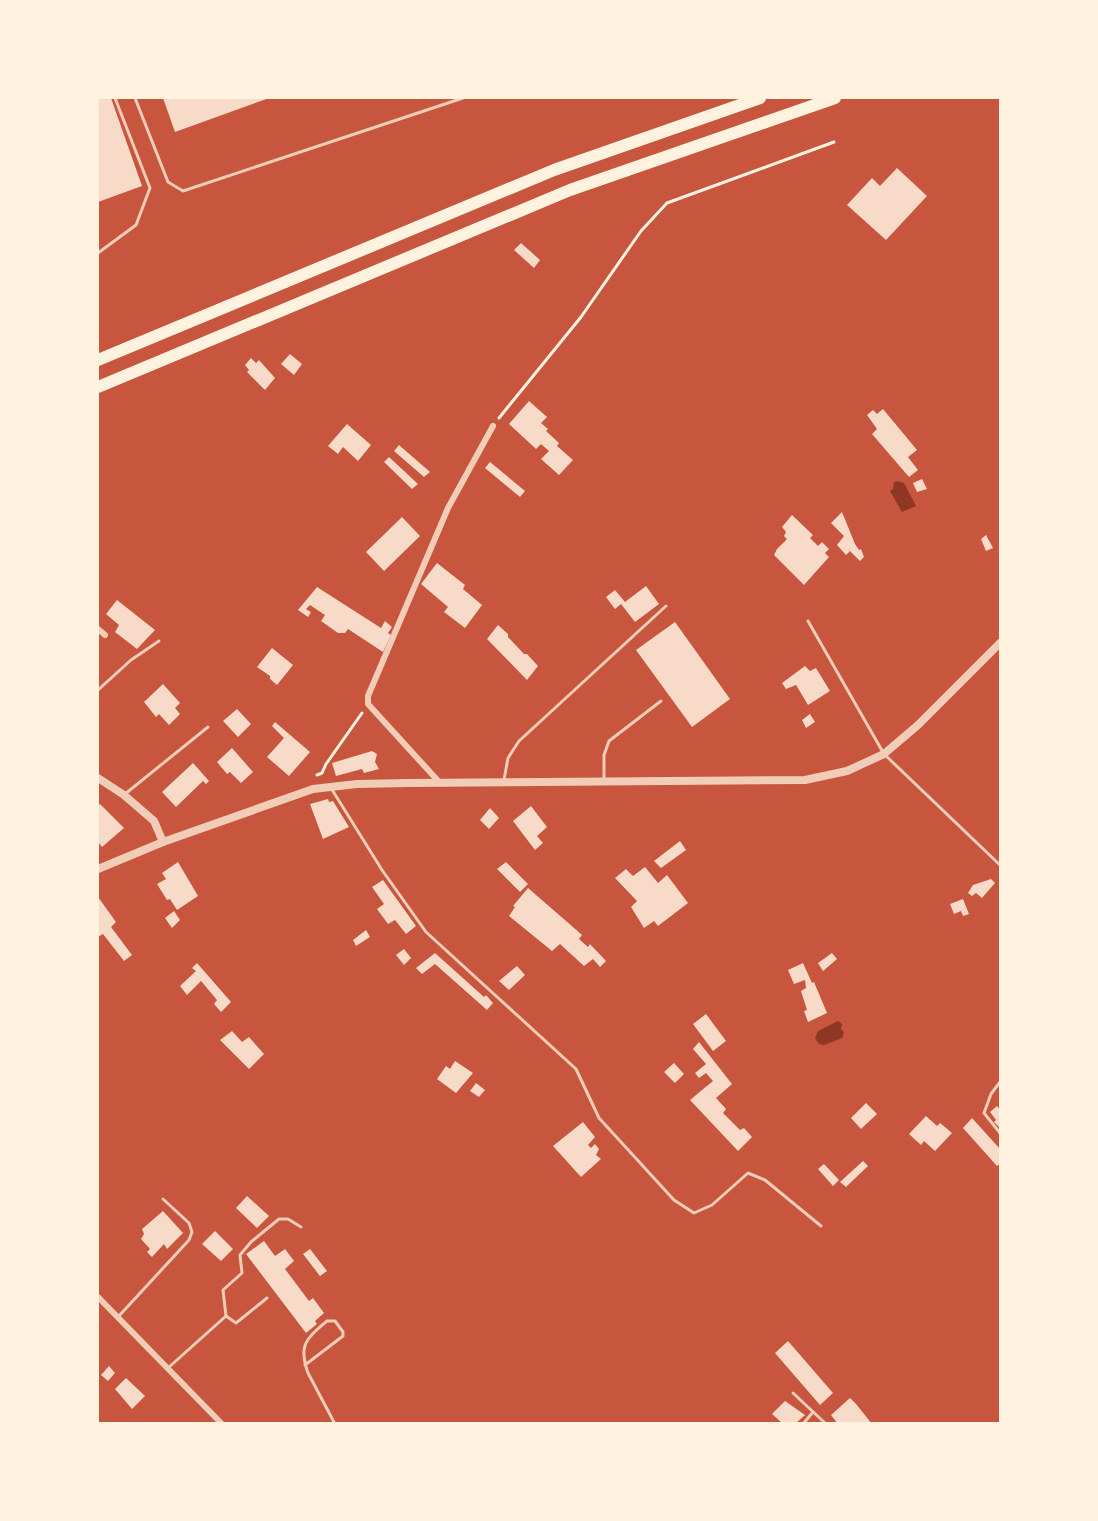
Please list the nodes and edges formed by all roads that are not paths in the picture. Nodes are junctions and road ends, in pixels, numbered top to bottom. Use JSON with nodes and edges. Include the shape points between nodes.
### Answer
{"nodes":[{"id":1,"x":115,"y":98,"type":"edge"},
{"id":2,"x":135,"y":98,"type":"edge"},
{"id":3,"x":463,"y":98,"type":"edge"},
{"id":4,"x":760,"y":98,"type":"edge"},
{"id":5,"x":835,"y":98,"type":"edge"},
{"id":6,"x":98,"y":253,"type":"edge"},
{"id":7,"x":98,"y":360,"type":"edge"},
{"id":8,"x":98,"y":387,"type":"edge"},
{"id":9,"x":493,"y":426,"type":"road end"},
{"id":10,"x":666,"y":606,"type":"dead end"},
{"id":11,"x":808,"y":621,"type":"dead end"},
{"id":12,"x":98,"y":629,"type":"edge"},
{"id":13,"x":105,"y":635,"type":"dead end"},
{"id":14,"x":159,"y":641,"type":"dead end"},
{"id":15,"x":1000,"y":643,"type":"edge"},
{"id":16,"x":98,"y":690,"type":"edge"},
{"id":17,"x":661,"y":701,"type":"dead end"},
{"id":18,"x":208,"y":727,"type":"dead end"},
{"id":19,"x":884,"y":754,"type":"junction"},
{"id":20,"x":98,"y":778,"type":"edge"},
{"id":21,"x":503,"y":782,"type":"junction"},
{"id":22,"x":603,"y":782,"type":"junction"},
{"id":23,"x":440,"y":783,"type":"junction"},
{"id":24,"x":331,"y":788,"type":"junction"},
{"id":25,"x":124,"y":795,"type":"junction"},
{"id":26,"x":163,"y":842,"type":"junction"},
{"id":27,"x":1000,"y":865,"type":"edge"},
{"id":28,"x":98,"y":869,"type":"edge"},
{"id":29,"x":1000,"y":1082,"type":"edge"},
{"id":30,"x":1000,"y":1133,"type":"edge"},
{"id":31,"x":163,"y":1199,"type":"dead end"},
{"id":32,"x":821,"y":1226,"type":"dead end"},
{"id":33,"x":302,"y":1227,"type":"dead end"},
{"id":34,"x":98,"y":1297,"type":"edge"},
{"id":35,"x":267,"y":1298,"type":"dead end"},
{"id":36,"x":226,"y":1316,"type":"junction"},
{"id":37,"x":118,"y":1317,"type":"junction"},
{"id":38,"x":305,"y":1365,"type":"junction"},
{"id":39,"x":168,"y":1368,"type":"junction"},
{"id":40,"x":793,"y":1393,"type":"dead end"},
{"id":41,"x":813,"y":1412,"type":"junction"},
{"id":42,"x":222,"y":1424,"type":"edge"},
{"id":43,"x":335,"y":1424,"type":"edge"},
{"id":44,"x":803,"y":1424,"type":"edge"},
{"id":45,"x":826,"y":1424,"type":"edge"}],
"edges":[{"from":1,"to":6,"type":"lane","via":[[150,188],[136,225]]},
{"from":2,"to":3,"type":"lane","via":[[168,182],[183,191]]},
{"from":4,"to":7,"type":"highway","via":[[554,170]]},
{"from":5,"to":8,"type":"highway","via":[[570,190]]},
{"from":9,"to":23,"type":"street","via":[[448,508],[368,696],[368,704]]},
{"from":10,"to":21,"type":"lane","via":[[519,741],[508,758]]},
{"from":11,"to":19,"type":"lane"},
{"from":12,"to":13,"type":"street"},
{"from":14,"to":16,"type":"lane"},
{"from":15,"to":19,"type":"street"},
{"from":17,"to":22,"type":"lane","via":[[609,741],[603,755]]},
{"from":18,"to":25,"type":"lane"},
{"from":19,"to":22,"type":"street","via":[[847,771],[805,780]]},
{"from":19,"to":27,"type":"lane"},
{"from":20,"to":25,"type":"street"},
{"from":21,"to":22,"type":"street"},
{"from":21,"to":23,"type":"street"},
{"from":23,"to":24,"type":"street"},
{"from":24,"to":26,"type":"street","via":[[312,789]]},
{"from":24,"to":32,"type":"lane","via":[[426,932],[576,1069],[599,1119],[674,1200],[694,1213],[712,1205],[748,1173],[765,1180]]},
{"from":25,"to":26,"type":"street","via":[[154,821]]},
{"from":26,"to":28,"type":"street"},
{"from":29,"to":30,"type":"lane","via":[[984,1113]]},
{"from":31,"to":37,"type":"lane","via":[[189,1223],[192,1232]]},
{"from":33,"to":36,"type":"lane","via":[[279,1219],[250,1242],[240,1255],[242,1273],[223,1290]]},
{"from":34,"to":37,"type":"street"},
{"from":35,"to":36,"type":"lane","via":[[236,1323]]},
{"from":36,"to":39,"type":"lane"},
{"from":37,"to":39,"type":"street"},
{"from":38,"to":38,"type":"lane","via":[[306,1339],[327,1321],[335,1321],[343,1336]]},
{"from":38,"to":43,"type":"lane"},
{"from":39,"to":42,"type":"street"},
{"from":40,"to":41,"type":"lane"},
{"from":41,"to":44,"type":"lane"},
{"from":41,"to":45,"type":"lane"}]}
